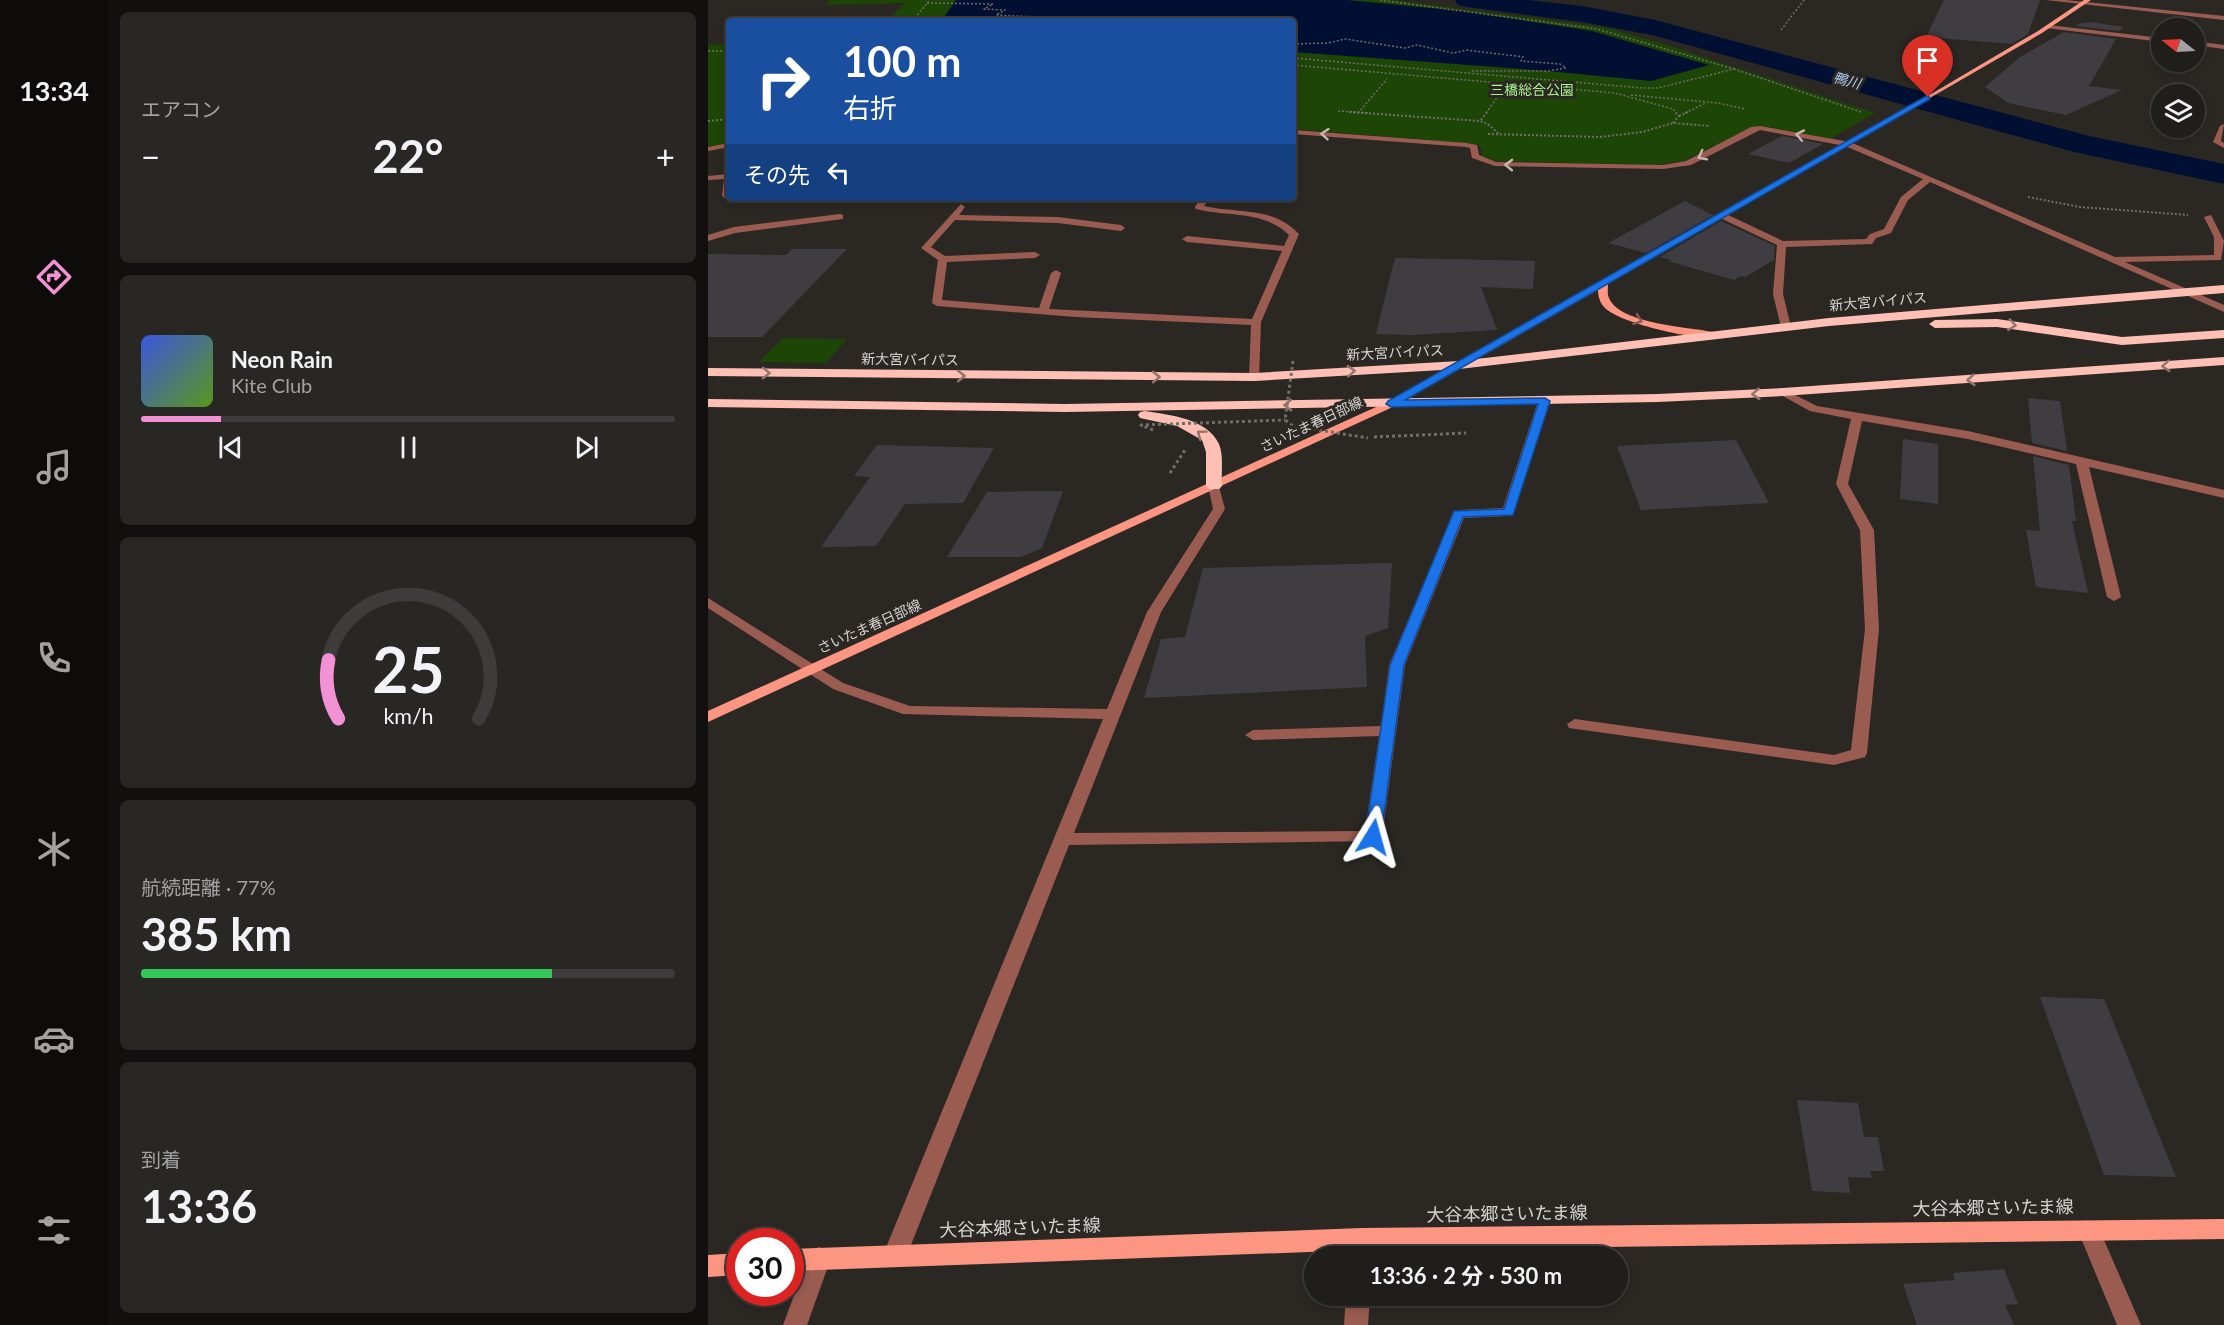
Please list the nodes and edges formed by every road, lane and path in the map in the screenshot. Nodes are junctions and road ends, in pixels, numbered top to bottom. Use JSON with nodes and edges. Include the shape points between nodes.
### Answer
{"nodes":[{"id":1,"x":930,"y":0,"type":"edge"},
{"id":2,"x":1379,"y":0,"type":"edge"},
{"id":3,"x":1804,"y":0,"type":"edge"},
{"id":4,"x":2049,"y":0,"type":"edge"},
{"id":5,"x":951,"y":1,"type":"edge"},
{"id":6,"x":2086,"y":1,"type":"edge"},
{"id":7,"x":927,"y":3,"type":"junction"},
{"id":8,"x":914,"y":18,"type":"edge"},
{"id":9,"x":1034,"y":18,"type":"edge"},
{"id":10,"x":2224,"y":18,"type":"edge"},
{"id":11,"x":2048,"y":27,"type":"junction"},
{"id":12,"x":1781,"y":30,"type":"dead end"},
{"id":13,"x":2151,"y":39,"type":"edge"},
{"id":14,"x":1296,"y":44,"type":"edge"},
{"id":15,"x":2205,"y":45,"type":"edge"},
{"id":16,"x":2224,"y":47,"type":"edge"},
{"id":17,"x":708,"y":51,"type":"edge"},
{"id":18,"x":726,"y":51,"type":"edge"},
{"id":19,"x":1296,"y":57,"type":"edge"},
{"id":20,"x":1296,"y":65,"type":"edge"},
{"id":21,"x":1734,"y":69,"type":"junction"},
{"id":22,"x":1445,"y":71,"type":"junction"},
{"id":23,"x":1548,"y":71,"type":"joint"},
{"id":24,"x":1387,"y":79,"type":"dead end"},
{"id":25,"x":1507,"y":84,"type":"junction"},
{"id":26,"x":1620,"y":87,"type":"junction"},
{"id":27,"x":1615,"y":93,"type":"junction"},
{"id":28,"x":1709,"y":102,"type":"junction"},
{"id":29,"x":1752,"y":110,"type":"dead end"},
{"id":30,"x":1338,"y":111,"type":"dead end"},
{"id":31,"x":1359,"y":112,"type":"junction"},
{"id":32,"x":1679,"y":116,"type":"junction"},
{"id":33,"x":1354,"y":118,"type":"dead end"},
{"id":34,"x":726,"y":119,"type":"edge"},
{"id":35,"x":1891,"y":119,"type":"junction"},
{"id":36,"x":1480,"y":121,"type":"junction"},
{"id":37,"x":708,"y":122,"type":"edge"},
{"id":38,"x":1673,"y":123,"type":"dead end"},
{"id":39,"x":2224,"y":126,"type":"edge"},
{"id":40,"x":1296,"y":132,"type":"edge"},
{"id":41,"x":1501,"y":135,"type":"dead end"},
{"id":42,"x":1847,"y":144,"type":"junction"},
{"id":43,"x":726,"y":146,"type":"edge"},
{"id":44,"x":2224,"y":146,"type":"edge"},
{"id":45,"x":708,"y":149,"type":"edge"},
{"id":46,"x":726,"y":176,"type":"edge"},
{"id":47,"x":708,"y":178,"type":"edge"},
{"id":48,"x":1929,"y":178,"type":"junction"},
{"id":49,"x":2022,"y":196,"type":"dead end"},
{"id":50,"x":1203,"y":201,"type":"edge"},
{"id":51,"x":961,"y":207,"type":"dead end"},
{"id":52,"x":1721,"y":216,"type":"junction"},
{"id":53,"x":840,"y":217,"type":"dead end"},
{"id":54,"x":952,"y":217,"type":"junction"},
{"id":55,"x":2208,"y":217,"type":"joint"},
{"id":56,"x":1121,"y":228,"type":"dead end"},
{"id":57,"x":708,"y":238,"type":"edge"},
{"id":58,"x":1187,"y":239,"type":"dead end"},
{"id":59,"x":1782,"y":244,"type":"junction"},
{"id":60,"x":1288,"y":249,"type":"junction"},
{"id":61,"x":1035,"y":255,"type":"dead end"},
{"id":62,"x":943,"y":259,"type":"junction"},
{"id":63,"x":2114,"y":259,"type":"junction"},
{"id":64,"x":1056,"y":273,"type":"dead end"},
{"id":65,"x":1604,"y":283,"type":"junction"},
{"id":66,"x":2224,"y":289,"type":"edge"},
{"id":67,"x":2185,"y":292,"type":"junction"},
{"id":68,"x":2224,"y":309,"type":"edge"},
{"id":69,"x":1043,"y":312,"type":"junction"},
{"id":70,"x":1256,"y":322,"type":"junction"},
{"id":71,"x":1786,"y":327,"type":"junction"},
{"id":72,"x":2224,"y":334,"type":"edge"},
{"id":73,"x":1714,"y":335,"type":"junction"},
{"id":74,"x":1293,"y":361,"type":"dead end"},
{"id":75,"x":2224,"y":361,"type":"edge"},
{"id":76,"x":1459,"y":365,"type":"junction"},
{"id":77,"x":708,"y":372,"type":"edge"},
{"id":78,"x":1255,"y":377,"type":"junction"},
{"id":79,"x":1783,"y":392,"type":"junction"},
{"id":80,"x":1545,"y":401,"type":"junction"},
{"id":81,"x":708,"y":404,"type":"edge"},
{"id":82,"x":1391,"y":404,"type":"junction"},
{"id":83,"x":1065,"y":408,"type":"junction"},
{"id":84,"x":1857,"y":417,"type":"junction"},
{"id":85,"x":1285,"y":420,"type":"junction"},
{"id":86,"x":1184,"y":424,"type":"junction"},
{"id":87,"x":1153,"y":430,"type":"dead end"},
{"id":88,"x":1466,"y":433,"type":"dead end"},
{"id":89,"x":2082,"y":462,"type":"junction"},
{"id":90,"x":1214,"y":486,"type":"junction"},
{"id":91,"x":2224,"y":494,"type":"edge"},
{"id":92,"x":2114,"y":597,"type":"dead end"},
{"id":93,"x":708,"y":602,"type":"edge"},
{"id":94,"x":812,"y":669,"type":"junction"},
{"id":95,"x":1111,"y":714,"type":"junction"},
{"id":96,"x":708,"y":717,"type":"edge"},
{"id":97,"x":1575,"y":724,"type":"dead end"},
{"id":98,"x":1387,"y":731,"type":"junction"},
{"id":99,"x":1253,"y":735,"type":"dead end"},
{"id":100,"x":1063,"y":839,"type":"junction"},
{"id":101,"x":2224,"y":1229,"type":"edge"},
{"id":102,"x":2089,"y":1231,"type":"junction"},
{"id":103,"x":1448,"y":1246,"type":"edge"},
{"id":104,"x":1304,"y":1249,"type":"edge"},
{"id":105,"x":895,"y":1256,"type":"junction"},
{"id":106,"x":819,"y":1258,"type":"junction"},
{"id":107,"x":804,"y":1259,"type":"edge"},
{"id":108,"x":726,"y":1265,"type":"edge"},
{"id":109,"x":708,"y":1266,"type":"edge"},
{"id":110,"x":1357,"y":1306,"type":"edge"},
{"id":111,"x":795,"y":1325,"type":"edge"},
{"id":112,"x":1356,"y":1325,"type":"edge"},
{"id":113,"x":2129,"y":1325,"type":"edge"}],
"edges":[{"from":1,"to":7,"type":"path"},
{"from":2,"to":21,"type":"path","via":[[1597,29]]},
{"from":3,"to":12,"type":"path"},
{"from":4,"to":6,"type":"street"},
{"from":5,"to":7,"type":"path"},
{"from":5,"to":9,"type":"path","via":[[993,4],[984,9],[1005,10],[996,15]]},
{"from":6,"to":10,"type":"street"},
{"from":6,"to":11,"type":"main road","name":"さいたま春日部線"},
{"from":7,"to":8,"type":"path"},
{"from":11,"to":13,"type":"street"},
{"from":11,"to":35,"type":"main road","name":"さいたま春日部線"},
{"from":14,"to":23,"type":"path","via":[[1311,46],[1345,39],[1405,48],[1418,45],[1453,52],[1508,54],[1523,57],[1521,61],[1560,64],[1566,68]]},
{"from":15,"to":16,"type":"street"},
{"from":17,"to":18,"type":"path"},
{"from":19,"to":22,"type":"path"},
{"from":20,"to":25,"type":"path"},
{"from":21,"to":26,"type":"path","via":[[1658,88]]},
{"from":21,"to":35,"type":"path"},
{"from":22,"to":23,"type":"path"},
{"from":22,"to":26,"type":"path"},
{"from":24,"to":31,"type":"path"},
{"from":25,"to":27,"type":"path"},
{"from":25,"to":36,"type":"path"},
{"from":26,"to":27,"type":"path"},
{"from":27,"to":28,"type":"path"},
{"from":27,"to":32,"type":"path","via":[[1661,105]]},
{"from":28,"to":29,"type":"path"},
{"from":28,"to":32,"type":"path"},
{"from":30,"to":31,"type":"path"},
{"from":31,"to":33,"type":"path"},
{"from":31,"to":36,"type":"path"},
{"from":32,"to":38,"type":"path"},
{"from":34,"to":37,"type":"path"},
{"from":35,"to":42,"type":"main road","name":"さいたま春日部線"},
{"from":36,"to":41,"type":"path"},
{"from":39,"to":44,"type":"street","via":[[2217,142]]},
{"from":42,"to":40,"type":"street","one_way":true,"via":[[1760,128],[1688,163],[1663,167],[1576,166],[1495,164],[1475,156],[1474,147],[1467,145]]},
{"from":42,"to":48,"type":"street"},
{"from":42,"to":52,"type":"main road","name":"さいたま春日部線"},
{"from":43,"to":45,"type":"street"},
{"from":46,"to":47,"type":"street"},
{"from":48,"to":59,"type":"street","via":[[1904,199],[1888,231],[1873,236],[1869,242]]},
{"from":48,"to":63,"type":"street"},
{"from":49,"to":55,"type":"path","via":[[2080,207]]},
{"from":50,"to":60,"type":"street","via":[[1199,207],[1280,222],[1294,234]]},
{"from":51,"to":54,"type":"street"},
{"from":52,"to":59,"type":"street"},
{"from":52,"to":65,"type":"main road","name":"さいたま春日部線"},
{"from":53,"to":57,"type":"street","via":[[734,230]]},
{"from":54,"to":56,"type":"street","via":[[1058,220]]},
{"from":54,"to":62,"type":"street","via":[[926,248]]},
{"from":55,"to":63,"type":"street","via":[[2223,241],[2218,258]]},
{"from":58,"to":60,"type":"street"},
{"from":59,"to":71,"type":"street","via":[[1778,294]]},
{"from":60,"to":70,"type":"street"},
{"from":61,"to":62,"type":"street"},
{"from":62,"to":69,"type":"street","via":[[937,303]]},
{"from":63,"to":67,"type":"street"},
{"from":64,"to":69,"type":"street"},
{"from":65,"to":73,"type":"main road","one_way":true,"via":[[1603,298],[1625,315],[1665,328]]},
{"from":65,"to":76,"type":"main road","name":"さいたま春日部線"},
{"from":66,"to":67,"type":"highway","name":"新大宮バイパス"},
{"from":67,"to":68,"type":"street"},
{"from":67,"to":71,"type":"highway","name":"新大宮バイパス"},
{"from":69,"to":70,"type":"street"},
{"from":70,"to":78,"type":"street"},
{"from":71,"to":72,"type":"highway","one_way":true,"via":[[1996,323],[2122,341]]},
{"from":71,"to":73,"type":"highway","name":"新大宮バイパス"},
{"from":73,"to":76,"type":"highway","name":"新大宮バイパス"},
{"from":74,"to":85,"type":"path","bridge":true},
{"from":75,"to":79,"type":"highway","one_way":true},
{"from":78,"to":76,"type":"highway","name":"新大宮バイパス","one_way":true},
{"from":76,"to":82,"type":"main road","name":"さいたま春日部線"},
{"from":77,"to":78,"type":"highway","name":"新大宮バイパス","one_way":true},
{"from":79,"to":80,"type":"highway","one_way":true},
{"from":79,"to":84,"type":"street","via":[[1814,409]]},
{"from":80,"to":82,"type":"highway"},
{"from":80,"to":98,"type":"street","via":[[1508,513],[1459,514],[1397,665]]},
{"from":81,"to":83,"type":"highway"},
{"from":82,"to":83,"type":"highway","one_way":true},
{"from":82,"to":90,"type":"main road","name":"さいたま春日部線"},
{"from":83,"to":86,"type":"highway","via":[[1129,412]]},
{"from":84,"to":89,"type":"street","via":[[1968,435]]},
{"from":84,"to":97,"type":"street","via":[[1842,484],[1867,530],[1872,629],[1859,753],[1834,760]]},
{"from":85,"to":86,"type":"path","bridge":true},
{"from":85,"to":88,"type":"path","bridge":true,"via":[[1293,426],[1368,438]]},
{"from":86,"to":87,"type":"path","bridge":true,"via":[[1140,425]]},
{"from":90,"to":86,"type":"highway","one_way":true,"via":[[1214,446],[1196,429]]},
{"from":89,"to":91,"type":"street"},
{"from":89,"to":92,"type":"street"},
{"from":90,"to":94,"type":"main road","name":"さいたま春日部線"},
{"from":90,"to":95,"type":"street","via":[[1219,509],[1154,612]]},
{"from":93,"to":94,"type":"street"},
{"from":94,"to":95,"type":"street","via":[[838,686],[909,711]]},
{"from":94,"to":96,"type":"main road","name":"さいたま春日部線"},
{"from":95,"to":100,"type":"street"},
{"from":98,"to":99,"type":"street"},
{"from":98,"to":100,"type":"street","via":[[1373,837]]},
{"from":100,"to":105,"type":"street"},
{"from":101,"to":102,"type":"main road","name":"大谷本郷さいたま線"},
{"from":102,"to":103,"type":"main road","name":"大谷本郷さいたま線"},
{"from":102,"to":113,"type":"street"},
{"from":104,"to":105,"type":"main road","name":"大谷本郷さいたま線"},
{"from":105,"to":106,"type":"main road","name":"大谷本郷さいたま線"},
{"from":106,"to":107,"type":"main road","name":"大谷本郷さいたま線"},
{"from":106,"to":111,"type":"street"},
{"from":108,"to":109,"type":"main road"},
{"from":110,"to":112,"type":"street"}]}
